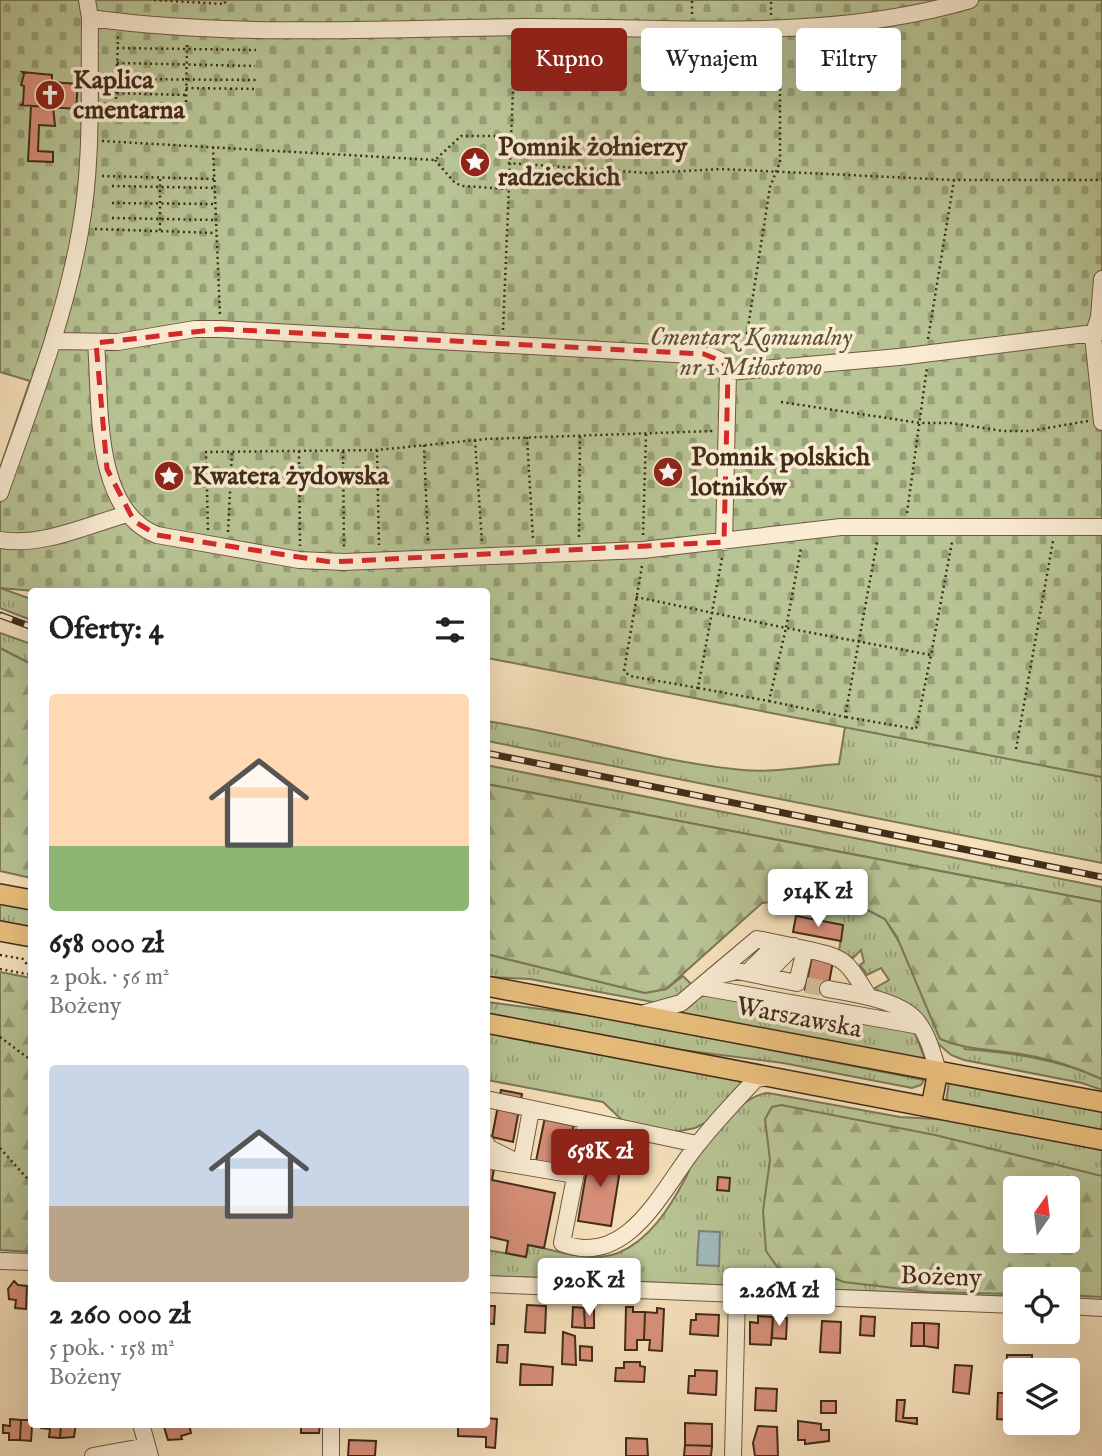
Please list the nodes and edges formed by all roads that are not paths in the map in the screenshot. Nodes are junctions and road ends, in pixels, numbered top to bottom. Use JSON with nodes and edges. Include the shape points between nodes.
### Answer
{"nodes":[{"id":1,"x":87,"y":0,"type":"edge"},
{"id":2,"x":970,"y":0,"type":"edge"},
{"id":3,"x":90,"y":18,"type":"junction"},
{"id":4,"x":1102,"y":279,"type":"edge"},
{"id":5,"x":1098,"y":334,"type":"edge"},
{"id":6,"x":54,"y":341,"type":"junction"},
{"id":7,"x":96,"y":343,"type":"junction"},
{"id":8,"x":728,"y":372,"type":"junction"},
{"id":9,"x":1102,"y":420,"type":"edge"},
{"id":10,"x":0,"y":493,"type":"edge"},
{"id":11,"x":127,"y":514,"type":"junction"},
{"id":12,"x":1102,"y":527,"type":"edge"},
{"id":13,"x":0,"y":540,"type":"edge"},
{"id":14,"x":724,"y":542,"type":"junction"},
{"id":15,"x":0,"y":894,"type":"edge"},
{"id":16,"x":28,"y":899,"type":"edge"},
{"id":17,"x":0,"y":931,"type":"edge"},
{"id":18,"x":28,"y":936,"type":"edge"},
{"id":19,"x":777,"y":943,"type":"junction"},
{"id":20,"x":799,"y":948,"type":"junction"},
{"id":21,"x":747,"y":972,"type":"junction"},
{"id":22,"x":764,"y":976,"type":"junction"},
{"id":23,"x":707,"y":982,"type":"junction"},
{"id":24,"x":490,"y":987,"type":"edge"},
{"id":25,"x":828,"y":989,"type":"tunnel mouth"},
{"id":26,"x":869,"y":997,"type":"junction"},
{"id":27,"x":632,"y":1014,"type":"junction"},
{"id":28,"x":490,"y":1024,"type":"edge"},
{"id":29,"x":920,"y":1026,"type":"junction"},
{"id":30,"x":938,"y":1071,"type":"junction"},
{"id":31,"x":769,"y":1077,"type":"junction"},
{"id":32,"x":490,"y":1100,"type":"edge"},
{"id":33,"x":1102,"y":1102,"type":"edge"},
{"id":34,"x":931,"y":1107,"type":"junction"},
{"id":35,"x":531,"y":1110,"type":"junction"},
{"id":36,"x":586,"y":1122,"type":"junction"},
{"id":37,"x":1102,"y":1140,"type":"edge"},
{"id":38,"x":697,"y":1144,"type":"junction"},
{"id":39,"x":490,"y":1148,"type":"edge"},
{"id":40,"x":490,"y":1161,"type":"edge"},
{"id":41,"x":521,"y":1164,"type":"junction"},
{"id":42,"x":575,"y":1175,"type":"junction"},
{"id":43,"x":0,"y":1261,"type":"edge"},
{"id":44,"x":28,"y":1262,"type":"edge"},
{"id":45,"x":490,"y":1284,"type":"edge"},
{"id":46,"x":737,"y":1294,"type":"junction"},
{"id":47,"x":1003,"y":1305,"type":"edge"},
{"id":48,"x":1080,"y":1307,"type":"edge"},
{"id":49,"x":1102,"y":1308,"type":"edge"},
{"id":50,"x":142,"y":1428,"type":"edge"},
{"id":51,"x":331,"y":1428,"type":"edge"},
{"id":52,"x":148,"y":1451,"type":"edge"},
{"id":53,"x":93,"y":1456,"type":"edge"},
{"id":54,"x":331,"y":1456,"type":"edge"},
{"id":55,"x":733,"y":1456,"type":"edge"}],
"edges":[{"from":1,"to":3,"type":"street"},
{"from":2,"to":3,"type":"street","via":[[920,15],[772,29],[188,28]]},
{"from":3,"to":6,"type":"street","via":[[81,229]]},
{"from":4,"to":5,"type":"street"},
{"from":5,"to":8,"type":"street"},
{"from":5,"to":9,"type":"street"},
{"from":6,"to":7,"type":"street"},
{"from":6,"to":10,"type":"street"},
{"from":7,"to":8,"type":"street","via":[[220,329],[704,354],[723,362]]},
{"from":7,"to":11,"type":"street","via":[[107,468]]},
{"from":8,"to":14,"type":"street"},
{"from":11,"to":13,"type":"street","via":[[51,536]]},
{"from":11,"to":14,"type":"street","via":[[144,530],[299,560],[643,550]]},
{"from":12,"to":14,"type":"street","via":[[880,526]]},
{"from":15,"to":16,"type":"main road"},
{"from":17,"to":18,"type":"main road"},
{"from":19,"to":20,"type":"street"},
{"from":19,"to":21,"type":"street"},
{"from":19,"to":23,"type":"street","via":[[757,939]]},
{"from":20,"to":22,"type":"street"},
{"from":20,"to":22,"type":"street","via":[[802,984]]},
{"from":20,"to":26,"type":"street","via":[[838,956]]},
{"from":21,"to":22,"type":"street"},
{"from":21,"to":23,"type":"street"},
{"from":23,"to":27,"type":"street","via":[[674,1006]]},
{"from":23,"to":29,"type":"street"},
{"from":24,"to":27,"type":"main road","name":"Warszawska"},
{"from":25,"to":26,"type":"street"},
{"from":26,"to":29,"type":"street","via":[[906,1013]]},
{"from":27,"to":30,"type":"main road","name":"Warszawska"},
{"from":28,"to":31,"type":"main road"},
{"from":29,"to":30,"type":"street"},
{"from":30,"to":33,"type":"main road","name":"Warszawska"},
{"from":30,"to":34,"type":"main road"},
{"from":31,"to":34,"type":"main road"},
{"from":31,"to":38,"type":"street","via":[[756,1079]]},
{"from":32,"to":35,"type":"street"},
{"from":34,"to":37,"type":"main road"},
{"from":35,"to":36,"type":"street"},
{"from":35,"to":41,"type":"street"},
{"from":36,"to":38,"type":"street"},
{"from":36,"to":42,"type":"street"},
{"from":38,"to":42,"type":"street","via":[[650,1209],[627,1233],[598,1249],[562,1244]]},
{"from":39,"to":41,"type":"street"},
{"from":40,"to":41,"type":"street"},
{"from":41,"to":42,"type":"street"},
{"from":43,"to":44,"type":"street"},
{"from":45,"to":46,"type":"street","name":"Bożeny"},
{"from":46,"to":47,"type":"street","name":"Bożeny"},
{"from":46,"to":55,"type":"street"},
{"from":48,"to":49,"type":"street"},
{"from":50,"to":52,"type":"street"},
{"from":51,"to":54,"type":"street"},
{"from":52,"to":53,"type":"street"}]}
